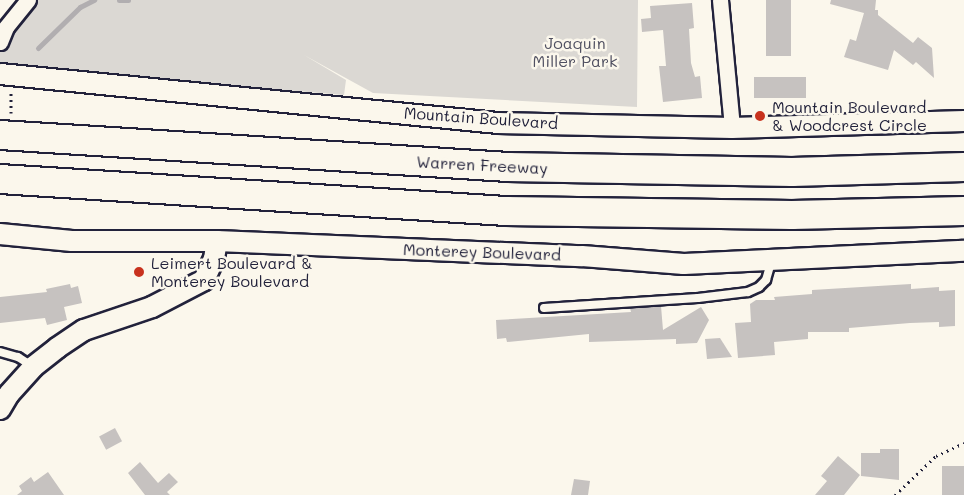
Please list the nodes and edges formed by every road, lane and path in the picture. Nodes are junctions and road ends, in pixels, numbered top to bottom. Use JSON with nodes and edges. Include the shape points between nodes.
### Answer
{"nodes":[{"id":1,"x":28,"y":0,"type":"edge"},
{"id":2,"x":720,"y":0,"type":"edge"},
{"id":3,"x":0,"y":42,"type":"edge"},
{"id":4,"x":0,"y":74,"type":"edge"},
{"id":5,"x":964,"y":121,"type":"edge"},
{"id":6,"x":732,"y":128,"type":"junction"},
{"id":7,"x":0,"y":135,"type":"edge"},
{"id":8,"x":964,"y":166,"type":"edge"},
{"id":9,"x":0,"y":179,"type":"edge"},
{"id":10,"x":964,"y":211,"type":"edge"},
{"id":11,"x":0,"y":234,"type":"edge"},
{"id":12,"x":217,"y":241,"type":"junction"},
{"id":13,"x":964,"y":251,"type":"edge"},
{"id":14,"x":771,"y":262,"type":"junction"},
{"id":15,"x":543,"y":308,"type":"dead end"},
{"id":16,"x":0,"y":352,"type":"edge"},
{"id":17,"x":33,"y":367,"type":"junction"},
{"id":18,"x":0,"y":409,"type":"edge"},
{"id":19,"x":964,"y":443,"type":"edge"},
{"id":20,"x":895,"y":495,"type":"edge"}],
"edges":[{"from":1,"to":3,"type":"street","via":[[6,27]]},
{"from":2,"to":6,"type":"street"},
{"from":4,"to":6,"type":"street","name":"Mountain Boulevard","via":[[498,123]]},
{"from":5,"to":6,"type":"street","name":"Mountain Boulevard"},
{"from":7,"to":8,"type":"highway","name":"Warren Freeway","via":[[520,168],[792,172]]},
{"from":9,"to":10,"type":"highway","via":[[506,211],[792,215]]},
{"from":11,"to":12,"type":"street","name":"Monterey Boulevard","via":[[72,241]]},
{"from":12,"to":14,"type":"street","name":"Monterey Boulevard","via":[[684,264]]},
{"from":12,"to":17,"type":"street","via":[[204,280],[152,307],[84,330]]},
{"from":13,"to":14,"type":"street","name":"Monterey Boulevard"},
{"from":14,"to":15,"type":"lane","via":[[766,280],[748,292]]},
{"from":16,"to":17,"type":"lane"},
{"from":17,"to":18,"type":"street"},
{"from":19,"to":20,"type":"path","via":[[936,456]]}]}
